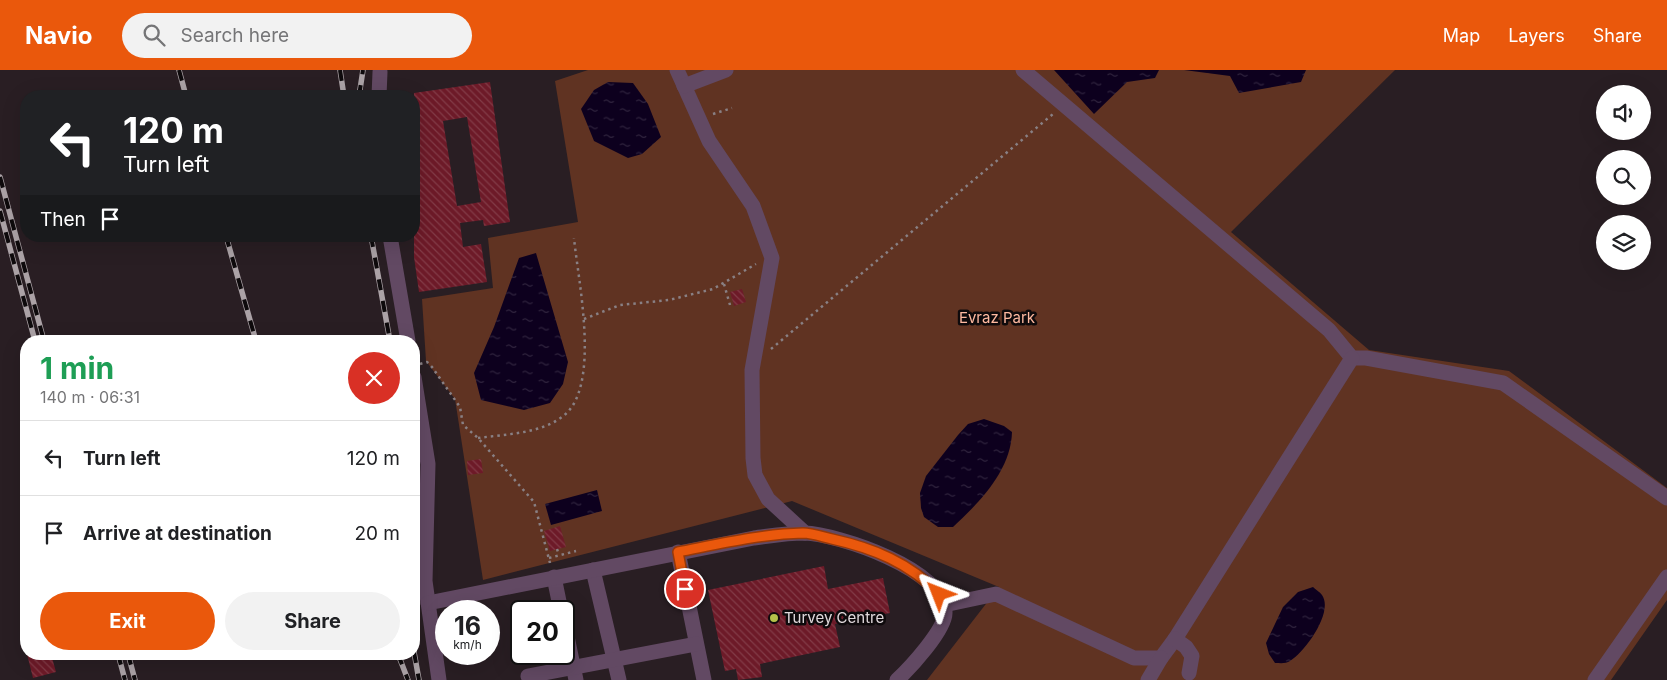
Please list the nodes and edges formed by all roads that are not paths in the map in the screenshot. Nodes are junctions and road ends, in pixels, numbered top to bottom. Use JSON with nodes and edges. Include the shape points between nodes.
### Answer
{"nodes":[{"id":1,"x":677,"y":70,"type":"edge"},
{"id":2,"x":726,"y":70,"type":"edge"},
{"id":3,"x":1023,"y":70,"type":"edge"},
{"id":4,"x":380,"y":72,"type":"dead end"},
{"id":5,"x":684,"y":86,"type":"junction"},
{"id":6,"x":379,"y":90,"type":"edge"},
{"id":7,"x":391,"y":242,"type":"edge"},
{"id":8,"x":407,"y":335,"type":"edge"},
{"id":9,"x":1352,"y":358,"type":"junction"},
{"id":10,"x":420,"y":414,"type":"edge"},
{"id":11,"x":1667,"y":498,"type":"edge"},
{"id":12,"x":805,"y":533,"type":"junction"},
{"id":13,"x":678,"y":552,"type":"junction"},
{"id":14,"x":593,"y":570,"type":"junction"},
{"id":15,"x":554,"y":577,"type":"junction"},
{"id":16,"x":1667,"y":577,"type":"edge"},
{"id":17,"x":559,"y":600,"type":"edge"},
{"id":18,"x":428,"y":603,"type":"junction"},
{"id":19,"x":944,"y":605,"type":"junction"},
{"id":20,"x":1175,"y":639,"type":"junction"},
{"id":21,"x":696,"y":644,"type":"junction"},
{"id":22,"x":1161,"y":658,"type":"junction"},
{"id":23,"x":614,"y":660,"type":"junction"},
{"id":24,"x":1189,"y":673,"type":"dead end"},
{"id":25,"x":575,"y":674,"type":"edge"},
{"id":26,"x":528,"y":676,"type":"dead end"},
{"id":27,"x":439,"y":680,"type":"edge"},
{"id":28,"x":619,"y":680,"type":"edge"},
{"id":29,"x":704,"y":680,"type":"edge"},
{"id":30,"x":896,"y":680,"type":"edge"},
{"id":31,"x":1148,"y":680,"type":"edge"},
{"id":32,"x":1595,"y":680,"type":"edge"}],
"edges":[{"from":1,"to":5,"type":"street"},
{"from":2,"to":5,"type":"street"},
{"from":3,"to":9,"type":"street","via":[[1329,330]]},
{"from":4,"to":6,"type":"street"},
{"from":5,"to":12,"type":"street","via":[[709,141],[753,206],[772,258],[752,370],[755,475],[768,499]]},
{"from":7,"to":8,"type":"street"},
{"from":9,"to":11,"type":"street","via":[[1503,383]]},
{"from":9,"to":20,"type":"street"},
{"from":10,"to":18,"type":"street","via":[[428,464],[425,581]]},
{"from":12,"to":13,"type":"street","via":[[754,538]]},
{"from":12,"to":19,"type":"street","via":[[867,547],[907,566],[925,579]]},
{"from":13,"to":14,"type":"street"},
{"from":13,"to":21,"type":"street"},
{"from":14,"to":15,"type":"street"},
{"from":14,"to":23,"type":"street"},
{"from":15,"to":17,"type":"street"},
{"from":15,"to":18,"type":"street"},
{"from":16,"to":32,"type":"street"},
{"from":18,"to":27,"type":"street"},
{"from":19,"to":22,"type":"street","via":[[996,594],[1134,658]]},
{"from":19,"to":30,"type":"street","via":[[945,615],[930,643]]},
{"from":20,"to":22,"type":"street"},
{"from":20,"to":24,"type":"street","via":[[1186,646],[1192,656]]},
{"from":21,"to":23,"type":"street"},
{"from":21,"to":29,"type":"street"},
{"from":22,"to":31,"type":"street"},
{"from":23,"to":25,"type":"street"},
{"from":23,"to":28,"type":"street"},
{"from":25,"to":26,"type":"street"}]}
